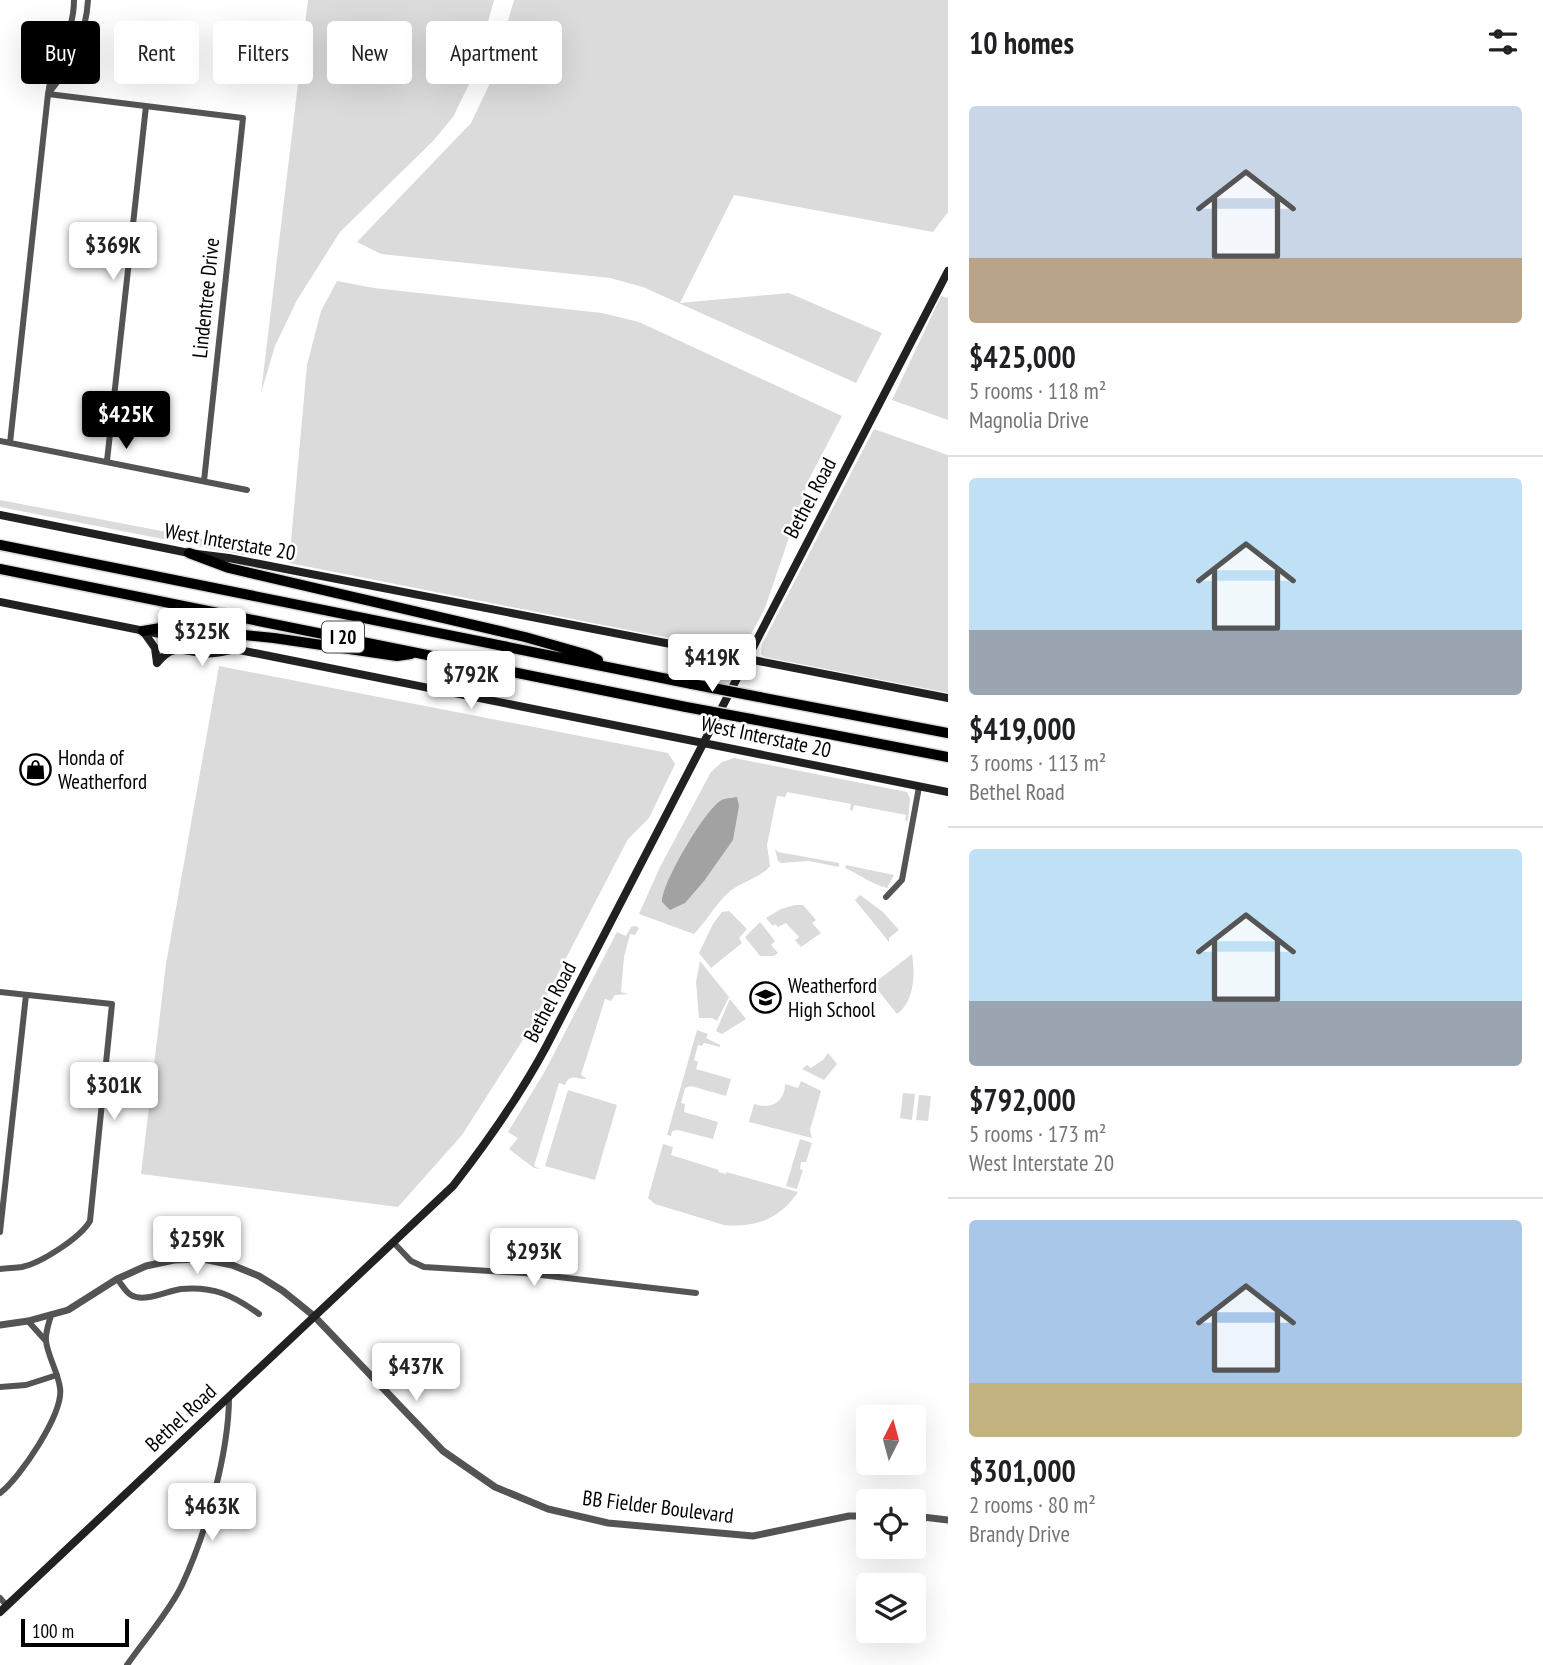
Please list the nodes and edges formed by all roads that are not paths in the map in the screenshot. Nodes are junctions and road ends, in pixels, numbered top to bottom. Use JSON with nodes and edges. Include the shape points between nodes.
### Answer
{"nodes":[{"id":1,"x":74,"y":0,"type":"edge"},
{"id":2,"x":88,"y":0,"type":"edge"},
{"id":3,"x":48,"y":94,"type":"junction"},
{"id":4,"x":146,"y":106,"type":"junction"},
{"id":5,"x":948,"y":271,"type":"edge"},
{"id":6,"x":0,"y":441,"type":"edge"},
{"id":7,"x":10,"y":443,"type":"junction"},
{"id":8,"x":107,"y":461,"type":"junction"},
{"id":9,"x":204,"y":481,"type":"junction"},
{"id":10,"x":247,"y":490,"type":"dead end"},
{"id":11,"x":0,"y":515,"type":"edge"},
{"id":12,"x":0,"y":545,"type":"edge"},
{"id":13,"x":189,"y":553,"type":"junction"},
{"id":14,"x":0,"y":569,"type":"edge"},
{"id":15,"x":0,"y":602,"type":"edge"},
{"id":16,"x":143,"y":631,"type":"junction"},
{"id":17,"x":237,"y":650,"type":"junction"},
{"id":18,"x":420,"y":653,"type":"junction"},
{"id":19,"x":746,"y":659,"type":"junction"},
{"id":20,"x":610,"y":666,"type":"junction"},
{"id":21,"x":948,"y":698,"type":"edge"},
{"id":22,"x":948,"y":733,"type":"edge"},
{"id":23,"x":705,"y":743,"type":"junction"},
{"id":24,"x":948,"y":757,"type":"edge"},
{"id":25,"x":919,"y":787,"type":"junction"},
{"id":26,"x":948,"y":792,"type":"edge"},
{"id":27,"x":886,"y":897,"type":"dead end"},
{"id":28,"x":0,"y":992,"type":"edge"},
{"id":29,"x":26,"y":995,"type":"junction"},
{"id":30,"x":0,"y":1232,"type":"edge"},
{"id":31,"x":393,"y":1242,"type":"junction"},
{"id":32,"x":0,"y":1269,"type":"edge"},
{"id":33,"x":117,"y":1279,"type":"junction"},
{"id":34,"x":696,"y":1293,"type":"dead end"},
{"id":35,"x":258,"y":1314,"type":"dead end"},
{"id":36,"x":51,"y":1315,"type":"junction"},
{"id":37,"x":314,"y":1316,"type":"junction"},
{"id":38,"x":28,"y":1321,"type":"junction"},
{"id":39,"x":0,"y":1325,"type":"edge"},
{"id":40,"x":45,"y":1340,"type":"junction"},
{"id":41,"x":57,"y":1374,"type":"junction"},
{"id":42,"x":0,"y":1387,"type":"edge"},
{"id":43,"x":229,"y":1397,"type":"junction"},
{"id":44,"x":0,"y":1493,"type":"edge"},
{"id":45,"x":856,"y":1516,"type":"edge"},
{"id":46,"x":926,"y":1517,"type":"edge"},
{"id":47,"x":948,"y":1520,"type":"edge"},
{"id":48,"x":0,"y":1598,"type":"edge"},
{"id":49,"x":7,"y":1606,"type":"junction"},
{"id":50,"x":0,"y":1612,"type":"edge"},
{"id":51,"x":127,"y":1665,"type":"edge"}],
"edges":[{"from":1,"to":3,"type":"street","via":[[71,30],[53,68]]},
{"from":2,"to":3,"type":"street","via":[[77,47]]},
{"from":3,"to":4,"type":"street"},
{"from":3,"to":7,"type":"street"},
{"from":4,"to":8,"type":"street"},
{"from":4,"to":9,"type":"street","name":"Lindentree Drive","via":[[243,118]]},
{"from":5,"to":19,"type":"main road","name":"Bethel Road"},
{"from":6,"to":7,"type":"street"},
{"from":7,"to":8,"type":"street"},
{"from":8,"to":9,"type":"street"},
{"from":9,"to":10,"type":"street"},
{"from":11,"to":13,"type":"main road","name":"West Interstate 20"},
{"from":12,"to":20,"type":"highway","number":"I 20"},
{"from":13,"to":19,"type":"main road","name":"West Interstate 20"},
{"from":13,"to":20,"type":"highway","via":[[229,568],[525,637]]},
{"from":14,"to":18,"type":"highway","number":"I 20"},
{"from":15,"to":16,"type":"main road","name":"West Interstate 20"},
{"from":16,"to":17,"type":"main road","name":"West Interstate 20"},
{"from":16,"to":17,"type":"main road","via":[[155,648],[157,663],[175,649],[206,654]]},
{"from":16,"to":18,"type":"highway","via":[[166,627],[397,656]]},
{"from":17,"to":23,"type":"main road","name":"West Interstate 20"},
{"from":18,"to":24,"type":"highway","number":"I 20","bridge":true},
{"from":19,"to":21,"type":"main road","name":"West Interstate 20"},
{"from":19,"to":23,"type":"main road","name":"Bethel Road"},
{"from":20,"to":22,"type":"highway","number":"I 20","bridge":true},
{"from":23,"to":25,"type":"main road","name":"West Interstate 20"},
{"from":23,"to":31,"type":"main road","name":"Bethel Road","via":[[518,1097],[453,1186]]},
{"from":25,"to":26,"type":"main road","name":"West Interstate 20"},
{"from":25,"to":27,"type":"street","via":[[902,880]]},
{"from":28,"to":29,"type":"street"},
{"from":29,"to":30,"type":"street"},
{"from":29,"to":32,"type":"street","via":[[112,1004],[90,1222],[49,1255],[24,1267]]},
{"from":31,"to":34,"type":"street","via":[[424,1267],[524,1273]]},
{"from":31,"to":37,"type":"main road","name":"Bethel Road"},
{"from":33,"to":35,"type":"street","via":[[131,1295],[142,1298],[181,1289],[213,1290],[235,1297]]},
{"from":33,"to":36,"type":"street","name":"BB Fielder Boulevard","via":[[68,1310]]},
{"from":33,"to":37,"type":"street","name":"BB Fielder Boulevard","via":[[146,1266],[203,1259],[259,1276]]},
{"from":36,"to":38,"type":"street","name":"BB Fielder Boulevard"},
{"from":36,"to":40,"type":"street"},
{"from":37,"to":43,"type":"main road","name":"Bethel Road"},
{"from":37,"to":45,"type":"street","name":"BB Fielder Boulevard","via":[[443,1451],[495,1487],[548,1509],[608,1523],[753,1536]]},
{"from":38,"to":39,"type":"street","name":"BB Fielder Boulevard"},
{"from":38,"to":40,"type":"street"},
{"from":40,"to":41,"type":"street"},
{"from":41,"to":42,"type":"street","via":[[26,1385]]},
{"from":41,"to":44,"type":"street","via":[[61,1394],[55,1414],[12,1484]]},
{"from":43,"to":49,"type":"main road","name":"Bethel Road"},
{"from":43,"to":51,"type":"street","via":[[229,1425],[210,1505],[182,1586]]},
{"from":46,"to":47,"type":"street"},
{"from":48,"to":49,"type":"street"},
{"from":49,"to":50,"type":"main road","name":"Bethel Road"}]}
